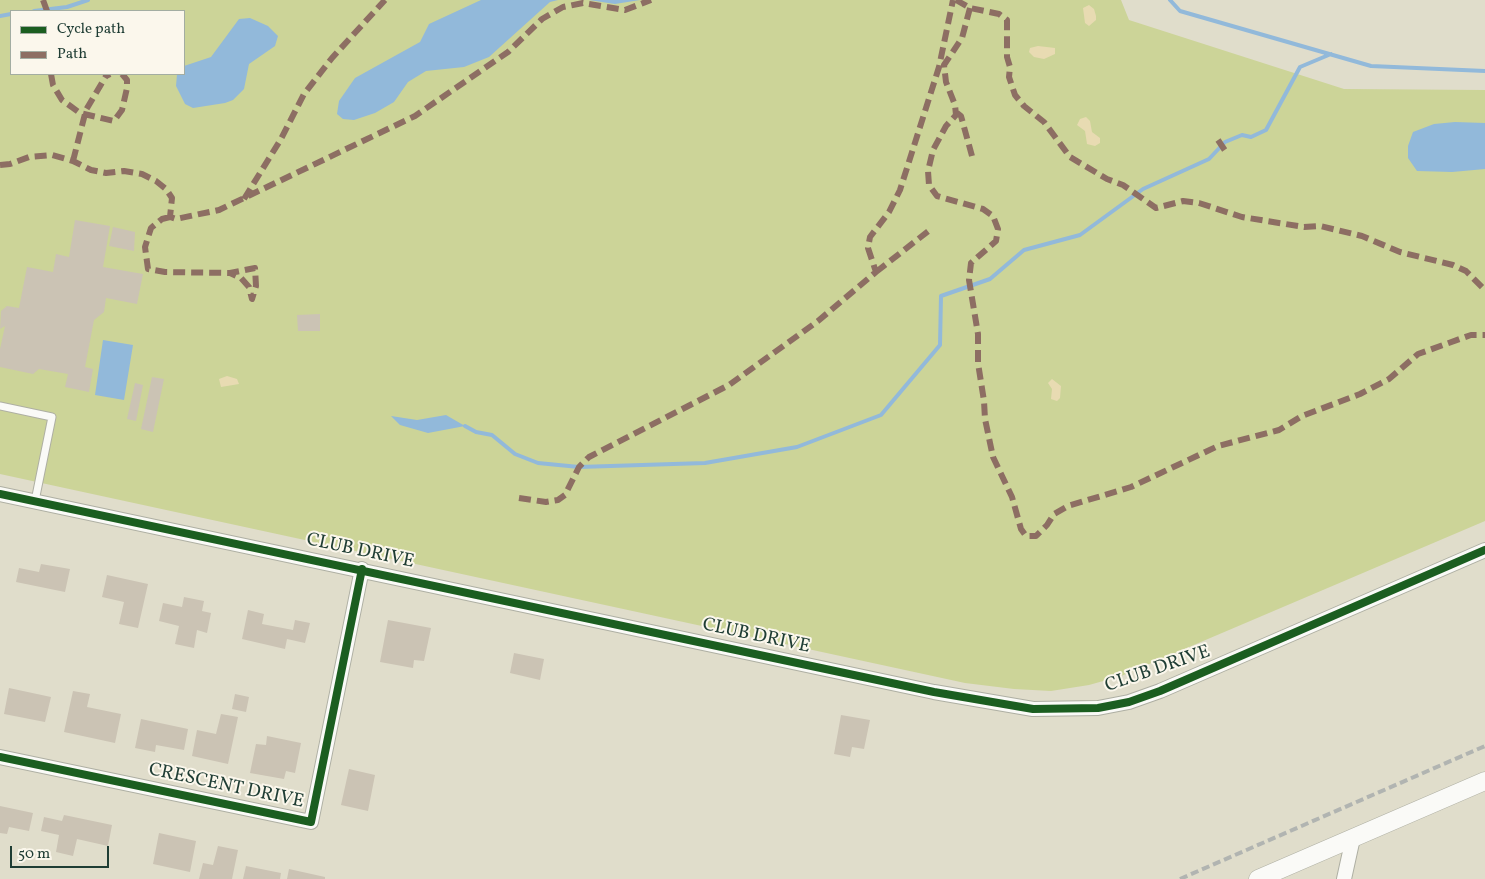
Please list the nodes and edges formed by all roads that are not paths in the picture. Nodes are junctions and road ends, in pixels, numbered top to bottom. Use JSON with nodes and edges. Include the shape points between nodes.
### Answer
{"nodes":[{"id":1,"x":0,"y":406,"type":"edge"},
{"id":2,"x":0,"y":494,"type":"edge"},
{"id":3,"x":35,"y":501,"type":"junction"},
{"id":4,"x":1485,"y":550,"type":"edge"},
{"id":5,"x":362,"y":569,"type":"junction"},
{"id":6,"x":0,"y":757,"type":"edge"},
{"id":7,"x":1485,"y":781,"type":"edge"},
{"id":8,"x":1353,"y":838,"type":"junction"},
{"id":9,"x":1258,"y":879,"type":"edge"},
{"id":10,"x":1344,"y":879,"type":"edge"}],
"edges":[{"from":1,"to":3,"type":"lane","via":[[52,417]]},
{"from":2,"to":3,"type":"street","name":"CLUB DRIVE"},
{"from":3,"to":5,"type":"street","name":"CLUB DRIVE"},
{"from":4,"to":5,"type":"street","name":"CLUB DRIVE","via":[[1160,691],[1114,705],[1063,710],[1033,709],[934,692]]},
{"from":5,"to":6,"type":"street","name":"CRESCENT DRIVE","via":[[311,822]]},
{"from":7,"to":8,"type":"street"},
{"from":8,"to":9,"type":"street"},
{"from":8,"to":10,"type":"street"}]}
